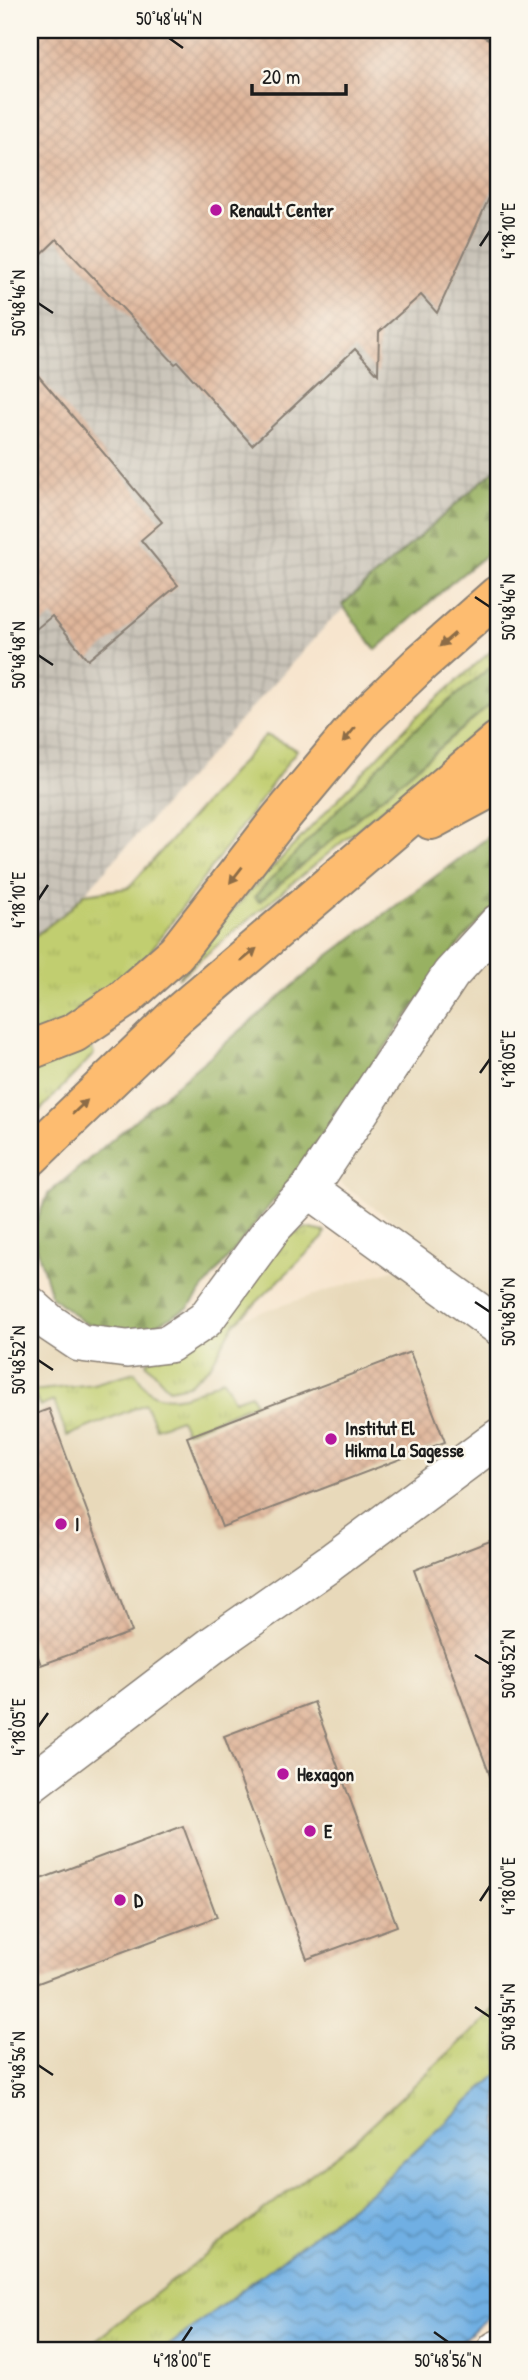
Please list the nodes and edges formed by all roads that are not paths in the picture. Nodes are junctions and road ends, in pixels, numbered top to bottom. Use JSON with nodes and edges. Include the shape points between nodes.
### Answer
{"nodes":[{"id":1,"x":498,"y":595,"type":"edge"},
{"id":2,"x":498,"y":741,"type":"edge"},
{"id":3,"x":498,"y":783,"type":"edge"},
{"id":4,"x":371,"y":852,"type":"junction"},
{"id":5,"x":498,"y":923,"type":"edge"},
{"id":6,"x":30,"y":1050,"type":"edge"},
{"id":7,"x":30,"y":1158,"type":"edge"},
{"id":8,"x":309,"y":1189,"type":"junction"},
{"id":9,"x":31,"y":1304,"type":"edge"},
{"id":10,"x":498,"y":1326,"type":"edge"},
{"id":11,"x":498,"y":1438,"type":"edge"},
{"id":12,"x":30,"y":1784,"type":"edge"}],
"edges":[{"from":1,"to":6,"type":"highway","one_way":true,"via":[[363,719],[176,953],[124,999],[74,1033]]},
{"from":2,"to":4,"type":"highway"},
{"from":3,"to":4,"type":"highway"},
{"from":7,"to":4,"type":"highway","one_way":true,"via":[[176,1016]]},
{"from":5,"to":8,"type":"street","via":[[451,974]]},
{"from":8,"to":9,"type":"street","via":[[274,1226],[205,1320],[169,1344],[127,1349],[80,1343]]},
{"from":8,"to":10,"type":"street"},
{"from":11,"to":12,"type":"street"}]}
